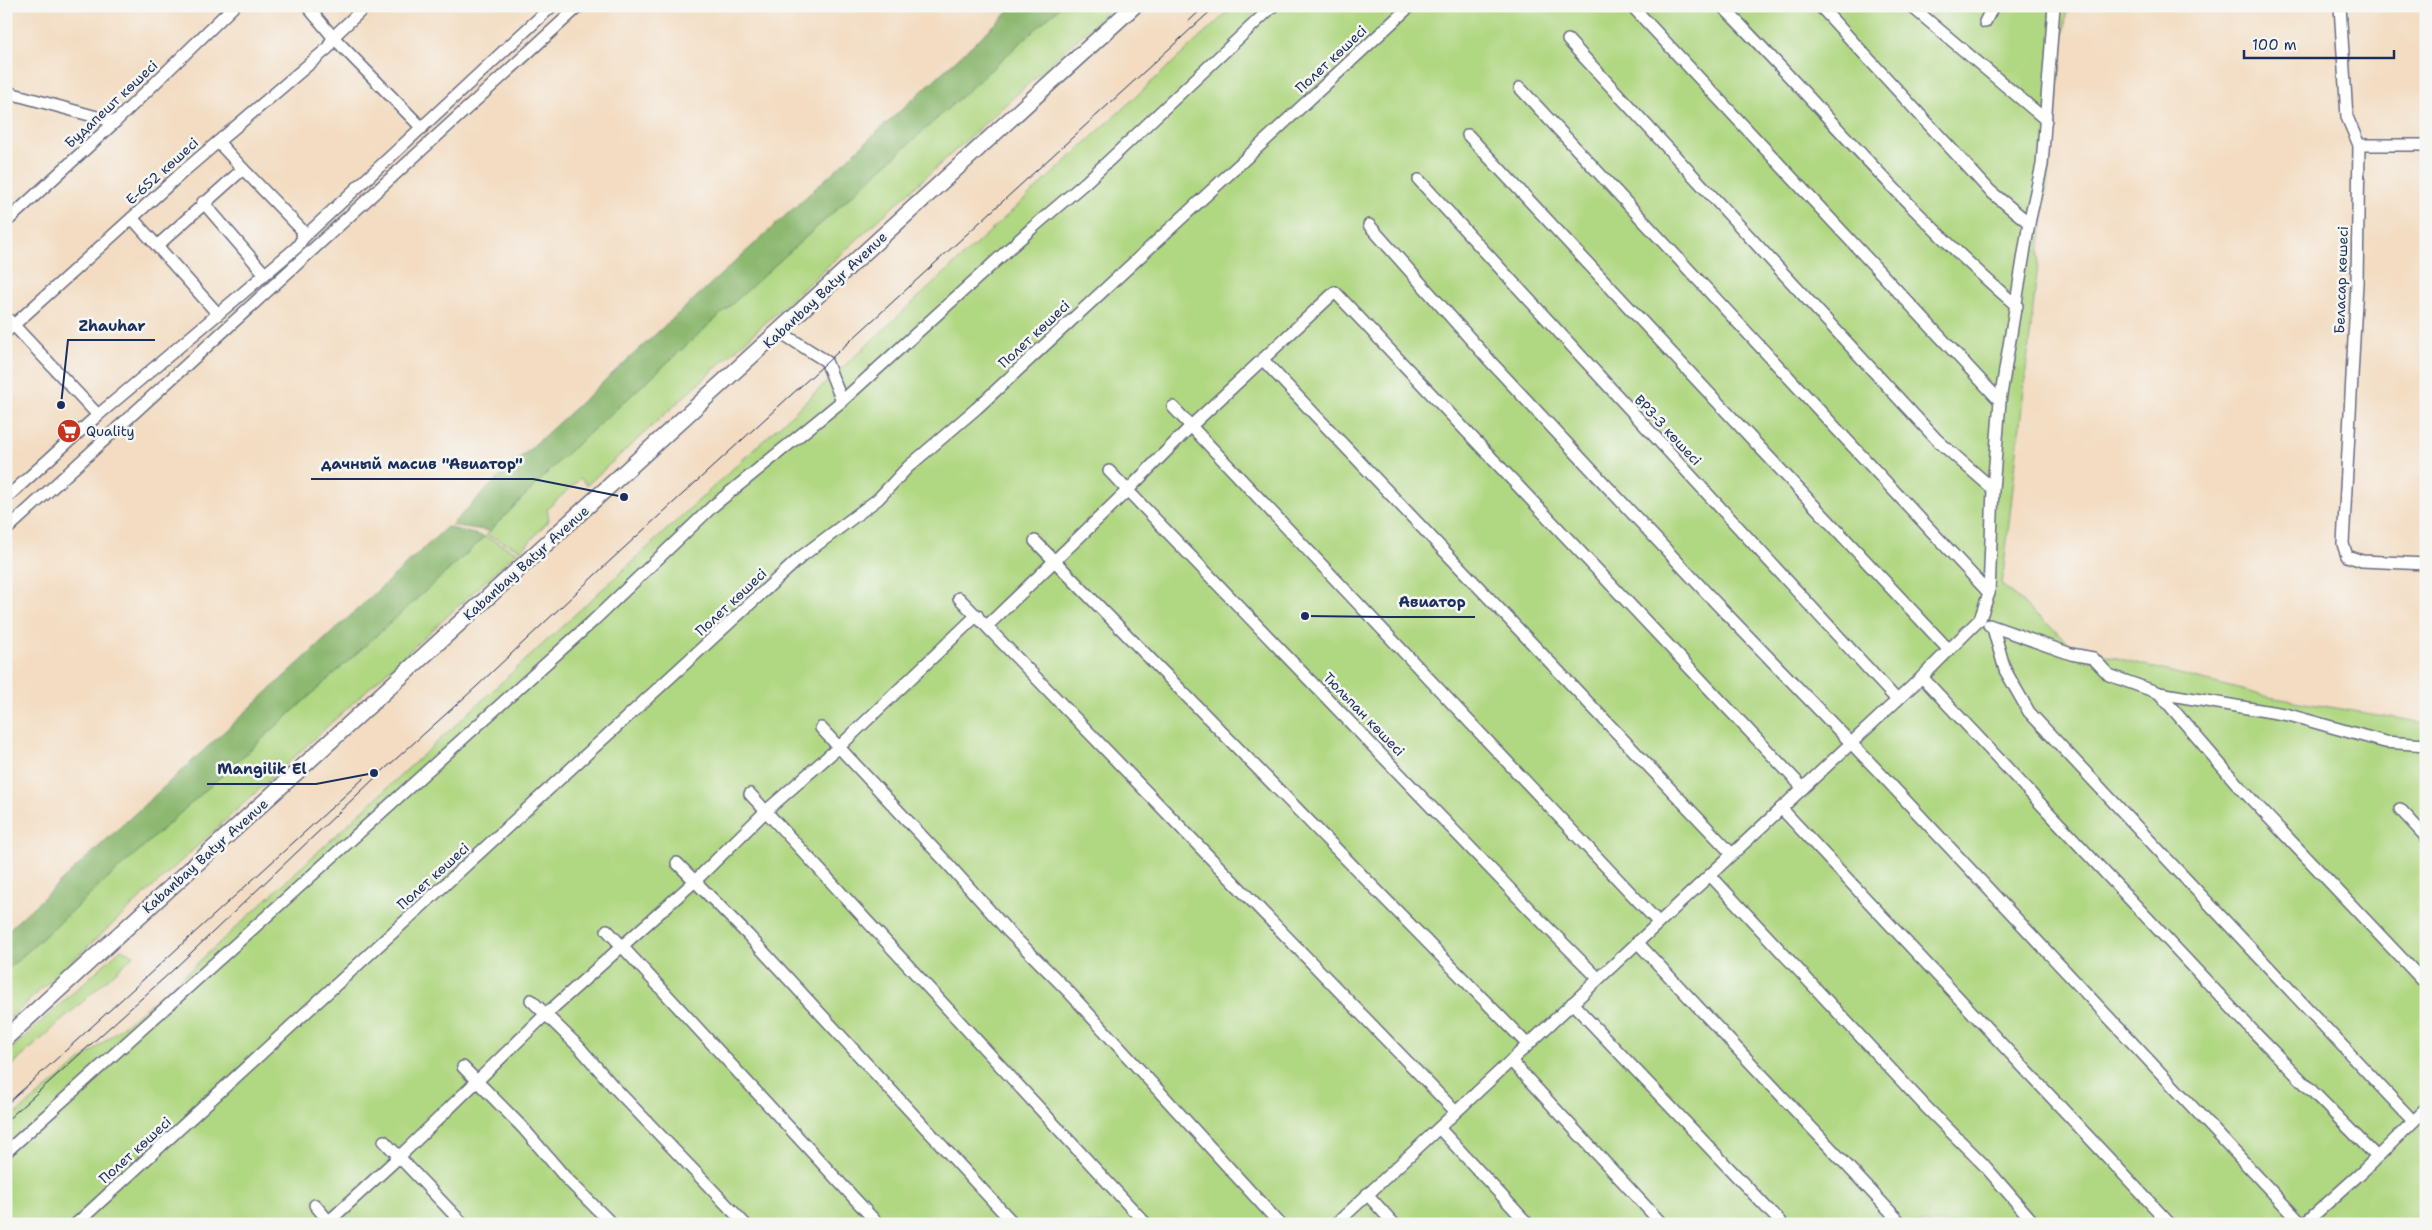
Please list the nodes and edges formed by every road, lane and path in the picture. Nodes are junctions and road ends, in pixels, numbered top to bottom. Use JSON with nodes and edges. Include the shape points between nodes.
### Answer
{"nodes":[{"id":1,"x":234,"y":6,"type":"edge"},
{"id":2,"x":307,"y":6,"type":"edge"},
{"id":3,"x":366,"y":6,"type":"edge"},
{"id":4,"x":552,"y":6,"type":"edge"},
{"id":5,"x":579,"y":6,"type":"edge"},
{"id":6,"x":1134,"y":6,"type":"edge"},
{"id":7,"x":1273,"y":6,"type":"edge"},
{"id":8,"x":1410,"y":6,"type":"edge"},
{"id":9,"x":1632,"y":6,"type":"edge"},
{"id":10,"x":1722,"y":6,"type":"edge"},
{"id":11,"x":1820,"y":6,"type":"edge"},
{"id":12,"x":1911,"y":6,"type":"edge"},
{"id":13,"x":1993,"y":6,"type":"edge"},
{"id":14,"x":2054,"y":6,"type":"edge"},
{"id":15,"x":2340,"y":6,"type":"edge"},
{"id":16,"x":1985,"y":22,"type":"dead end"},
{"id":17,"x":332,"y":34,"type":"junction"},
{"id":18,"x":1568,"y":40,"type":"dead end"},
{"id":19,"x":1520,"y":88,"type":"dead end"},
{"id":20,"x":6,"y":92,"type":"edge"},
{"id":21,"x":2046,"y":120,"type":"junction"},
{"id":22,"x":115,"y":122,"type":"junction"},
{"id":23,"x":422,"y":128,"type":"junction"},
{"id":24,"x":1468,"y":135,"type":"dead end"},
{"id":25,"x":218,"y":142,"type":"junction"},
{"id":26,"x":2359,"y":145,"type":"junction"},
{"id":27,"x":2426,"y":146,"type":"edge"},
{"id":28,"x":243,"y":169,"type":"junction"},
{"id":29,"x":1419,"y":180,"type":"dead end"},
{"id":30,"x":203,"y":202,"type":"junction"},
{"id":31,"x":132,"y":218,"type":"junction"},
{"id":32,"x":6,"y":222,"type":"edge"},
{"id":33,"x":2029,"y":223,"type":"junction"},
{"id":34,"x":1369,"y":225,"type":"dead end"},
{"id":35,"x":303,"y":238,"type":"junction"},
{"id":36,"x":158,"y":244,"type":"junction"},
{"id":37,"x":264,"y":273,"type":"junction"},
{"id":38,"x":2017,"y":306,"type":"junction"},
{"id":39,"x":218,"y":314,"type":"junction"},
{"id":40,"x":9,"y":325,"type":"edge"},
{"id":41,"x":780,"y":332,"type":"junction"},
{"id":42,"x":1263,"y":360,"type":"junction"},
{"id":43,"x":842,"y":401,"type":"junction"},
{"id":44,"x":2000,"y":401,"type":"junction"},
{"id":45,"x":1173,"y":407,"type":"dead end"},
{"id":46,"x":98,"y":415,"type":"junction"},
{"id":47,"x":1192,"y":425,"type":"junction"},
{"id":48,"x":1109,"y":471,"type":"dead end"},
{"id":49,"x":1993,"y":489,"type":"junction"},
{"id":50,"x":1129,"y":490,"type":"junction"},
{"id":51,"x":6,"y":498,"type":"edge"},
{"id":52,"x":6,"y":530,"type":"edge"},
{"id":53,"x":1035,"y":541,"type":"dead end"},
{"id":54,"x":1056,"y":560,"type":"junction"},
{"id":55,"x":2426,"y":564,"type":"edge"},
{"id":56,"x":1989,"y":593,"type":"junction"},
{"id":57,"x":959,"y":598,"type":"dead end"},
{"id":58,"x":977,"y":615,"type":"junction"},
{"id":59,"x":1980,"y":619,"type":"junction"},
{"id":60,"x":987,"y":626,"type":"junction"},
{"id":61,"x":1993,"y":628,"type":"junction"},
{"id":62,"x":1948,"y":649,"type":"junction"},
{"id":63,"x":1922,"y":676,"type":"junction"},
{"id":64,"x":2160,"y":693,"type":"junction"},
{"id":65,"x":1897,"y":700,"type":"junction"},
{"id":66,"x":821,"y":728,"type":"dead end"},
{"id":67,"x":1851,"y":743,"type":"junction"},
{"id":68,"x":2426,"y":745,"type":"edge"},
{"id":69,"x":840,"y":746,"type":"junction"},
{"id":70,"x":1803,"y":788,"type":"junction"},
{"id":71,"x":750,"y":794,"type":"dead end"},
{"id":72,"x":1781,"y":808,"type":"junction"},
{"id":73,"x":2400,"y":808,"type":"dead end"},
{"id":74,"x":766,"y":811,"type":"junction"},
{"id":75,"x":2426,"y":837,"type":"edge"},
{"id":76,"x":1732,"y":853,"type":"junction"},
{"id":77,"x":677,"y":863,"type":"dead end"},
{"id":78,"x":1710,"y":875,"type":"junction"},
{"id":79,"x":695,"y":881,"type":"junction"},
{"id":80,"x":1658,"y":922,"type":"junction"},
{"id":81,"x":607,"y":930,"type":"dead end"},
{"id":82,"x":1637,"y":942,"type":"junction"},
{"id":83,"x":622,"y":946,"type":"junction"},
{"id":84,"x":1598,"y":978,"type":"junction"},
{"id":85,"x":2426,"y":984,"type":"edge"},
{"id":86,"x":531,"y":1000,"type":"dead end"},
{"id":87,"x":1572,"y":1003,"type":"junction"},
{"id":88,"x":546,"y":1014,"type":"junction"},
{"id":89,"x":6,"y":1038,"type":"edge"},
{"id":90,"x":1528,"y":1045,"type":"junction"},
{"id":91,"x":1512,"y":1062,"type":"junction"},
{"id":92,"x":463,"y":1067,"type":"dead end"},
{"id":93,"x":476,"y":1082,"type":"junction"},
{"id":94,"x":2426,"y":1109,"type":"edge"},
{"id":95,"x":1455,"y":1112,"type":"junction"},
{"id":96,"x":2413,"y":1120,"type":"junction"},
{"id":97,"x":1438,"y":1128,"type":"junction"},
{"id":98,"x":384,"y":1141,"type":"dead end"},
{"id":99,"x":6,"y":1152,"type":"edge"},
{"id":100,"x":399,"y":1157,"type":"junction"},
{"id":101,"x":2377,"y":1157,"type":"junction"},
{"id":102,"x":1367,"y":1194,"type":"junction"},
{"id":103,"x":315,"y":1205,"type":"dead end"},
{"id":104,"x":329,"y":1223,"type":"edge"},
{"id":105,"x":76,"y":1224,"type":"edge"},
{"id":106,"x":463,"y":1224,"type":"edge"},
{"id":107,"x":612,"y":1224,"type":"edge"},
{"id":108,"x":745,"y":1224,"type":"edge"},
{"id":109,"x":878,"y":1224,"type":"edge"},
{"id":110,"x":1014,"y":1224,"type":"edge"},
{"id":111,"x":1146,"y":1224,"type":"edge"},
{"id":112,"x":1280,"y":1224,"type":"edge"},
{"id":113,"x":1336,"y":1224,"type":"edge"},
{"id":114,"x":1394,"y":1224,"type":"edge"},
{"id":115,"x":1528,"y":1224,"type":"edge"},
{"id":116,"x":1662,"y":1224,"type":"edge"},
{"id":117,"x":1782,"y":1224,"type":"edge"},
{"id":118,"x":1902,"y":1224,"type":"edge"},
{"id":119,"x":2035,"y":1224,"type":"edge"},
{"id":120,"x":2170,"y":1224,"type":"edge"},
{"id":121,"x":2303,"y":1224,"type":"edge"}],
"edges":[{"from":1,"to":22,"type":"street","name":"Будапешт көшесі"},
{"from":2,"to":17,"type":"street"},
{"from":3,"to":17,"type":"street","name":"Е-652 көшесі"},
{"from":4,"to":23,"type":"street"},
{"from":5,"to":52,"type":"street"},
{"from":6,"to":41,"type":"main road","name":"Kabanbay Batyr Avenue"},
{"from":7,"to":43,"type":"street","via":[[1086,182]]},
{"from":8,"to":105,"type":"street","name":"Полет көшесі","via":[[977,408],[908,467],[878,499],[802,556]]},
{"from":9,"to":44,"type":"street"},
{"from":10,"to":38,"type":"street","via":[[1926,222]]},
{"from":11,"to":33,"type":"street","via":[[1990,191]]},
{"from":12,"to":21,"type":"street"},
{"from":13,"to":16,"type":"street"},
{"from":14,"to":21,"type":"street"},
{"from":15,"to":26,"type":"street","name":"Беласар көшесі","via":[[2347,116]]},
{"from":17,"to":23,"type":"street"},
{"from":17,"to":25,"type":"street","name":"Е-652 көшесі","via":[[328,48]]},
{"from":18,"to":49,"type":"street","via":[[1931,433]]},
{"from":19,"to":56,"type":"street"},
{"from":20,"to":22,"type":"street"},
{"from":21,"to":33,"type":"street","via":[[2042,165]]},
{"from":22,"to":32,"type":"street","name":"Будапешт көшесі"},
{"from":23,"to":35,"type":"street"},
{"from":24,"to":62,"type":"street"},
{"from":25,"to":28,"type":"street"},
{"from":25,"to":31,"type":"street","name":"Е-652 көшесі"},
{"from":26,"to":27,"type":"street"},
{"from":26,"to":55,"type":"street","name":"Беласар көшесі","via":[[2357,282],[2343,544],[2347,556],[2362,561]]},
{"from":28,"to":30,"type":"street"},
{"from":28,"to":35,"type":"street","via":[[301,229]]},
{"from":29,"to":65,"type":"street","name":"ВРЗ-3 көшесі"},
{"from":30,"to":36,"type":"street"},
{"from":30,"to":37,"type":"street"},
{"from":31,"to":36,"type":"street"},
{"from":31,"to":40,"type":"street","name":"Е-652 көшесі"},
{"from":33,"to":38,"type":"street"},
{"from":34,"to":67,"type":"street","via":[[1490,360]]},
{"from":35,"to":37,"type":"street","via":[[297,247]]},
{"from":36,"to":39,"type":"street"},
{"from":37,"to":39,"type":"street"},
{"from":38,"to":44,"type":"street"},
{"from":39,"to":46,"type":"street"},
{"from":40,"to":46,"type":"street"},
{"from":41,"to":43,"type":"street","via":[[826,361]]},
{"from":41,"to":89,"type":"main road","name":"Kabanbay Batyr Avenue"},
{"from":42,"to":47,"type":"street"},
{"from":42,"to":70,"type":"street","via":[[1335,292]]},
{"from":42,"to":76,"type":"street"},
{"from":43,"to":99,"type":"street","via":[[713,506],[593,621]]},
{"from":44,"to":49,"type":"street"},
{"from":45,"to":47,"type":"street"},
{"from":46,"to":51,"type":"street"},
{"from":47,"to":50,"type":"street"},
{"from":47,"to":80,"type":"street"},
{"from":48,"to":50,"type":"street","name":"Тюльпан көшесі"},
{"from":49,"to":56,"type":"street"},
{"from":50,"to":54,"type":"street"},
{"from":50,"to":84,"type":"street","name":"Тюльпан көшесі","via":[[1484,863]]},
{"from":53,"to":54,"type":"street"},
{"from":54,"to":60,"type":"street"},
{"from":54,"to":90,"type":"street"},
{"from":56,"to":59,"type":"street"},
{"from":57,"to":58,"type":"street"},
{"from":58,"to":60,"type":"street"},
{"from":58,"to":69,"type":"street"},
{"from":59,"to":61,"type":"street"},
{"from":59,"to":62,"type":"street"},
{"from":60,"to":95,"type":"street"},
{"from":61,"to":64,"type":"street","via":[[2092,658],[2109,675]]},
{"from":61,"to":96,"type":"street","via":[[2006,670],[2029,712]]},
{"from":62,"to":63,"type":"street"},
{"from":63,"to":65,"type":"street"},
{"from":63,"to":101,"type":"street","via":[[2255,1033]]},
{"from":64,"to":68,"type":"street","via":[[2289,715],[2385,742]]},
{"from":64,"to":85,"type":"street","via":[[2238,784]]},
{"from":65,"to":67,"type":"street"},
{"from":66,"to":69,"type":"street"},
{"from":67,"to":70,"type":"street"},
{"from":67,"to":121,"type":"street"},
{"from":69,"to":74,"type":"street"},
{"from":69,"to":112,"type":"street"},
{"from":70,"to":72,"type":"street"},
{"from":71,"to":74,"type":"street"},
{"from":72,"to":76,"type":"street"},
{"from":72,"to":120,"type":"street"},
{"from":73,"to":75,"type":"street"},
{"from":74,"to":79,"type":"street"},
{"from":74,"to":111,"type":"street"},
{"from":76,"to":78,"type":"street"},
{"from":77,"to":79,"type":"street"},
{"from":78,"to":80,"type":"street"},
{"from":78,"to":119,"type":"street","via":[[1984,1165]]},
{"from":79,"to":83,"type":"street"},
{"from":79,"to":110,"type":"street"},
{"from":80,"to":82,"type":"street"},
{"from":81,"to":83,"type":"street"},
{"from":82,"to":84,"type":"street"},
{"from":82,"to":118,"type":"street"},
{"from":83,"to":88,"type":"street"},
{"from":83,"to":109,"type":"street"},
{"from":84,"to":87,"type":"street"},
{"from":86,"to":88,"type":"street"},
{"from":87,"to":90,"type":"street"},
{"from":87,"to":117,"type":"street"},
{"from":88,"to":93,"type":"street"},
{"from":88,"to":108,"type":"street"},
{"from":90,"to":91,"type":"street"},
{"from":91,"to":95,"type":"street"},
{"from":91,"to":116,"type":"street"},
{"from":92,"to":93,"type":"street"},
{"from":93,"to":100,"type":"street"},
{"from":93,"to":107,"type":"street"},
{"from":94,"to":96,"type":"street"},
{"from":95,"to":97,"type":"street"},
{"from":96,"to":101,"type":"street"},
{"from":97,"to":102,"type":"street"},
{"from":97,"to":115,"type":"street"},
{"from":98,"to":100,"type":"street"},
{"from":100,"to":104,"type":"street"},
{"from":100,"to":106,"type":"street"},
{"from":101,"to":121,"type":"street"},
{"from":102,"to":113,"type":"street"},
{"from":102,"to":114,"type":"street"},
{"from":103,"to":104,"type":"street"}]}
